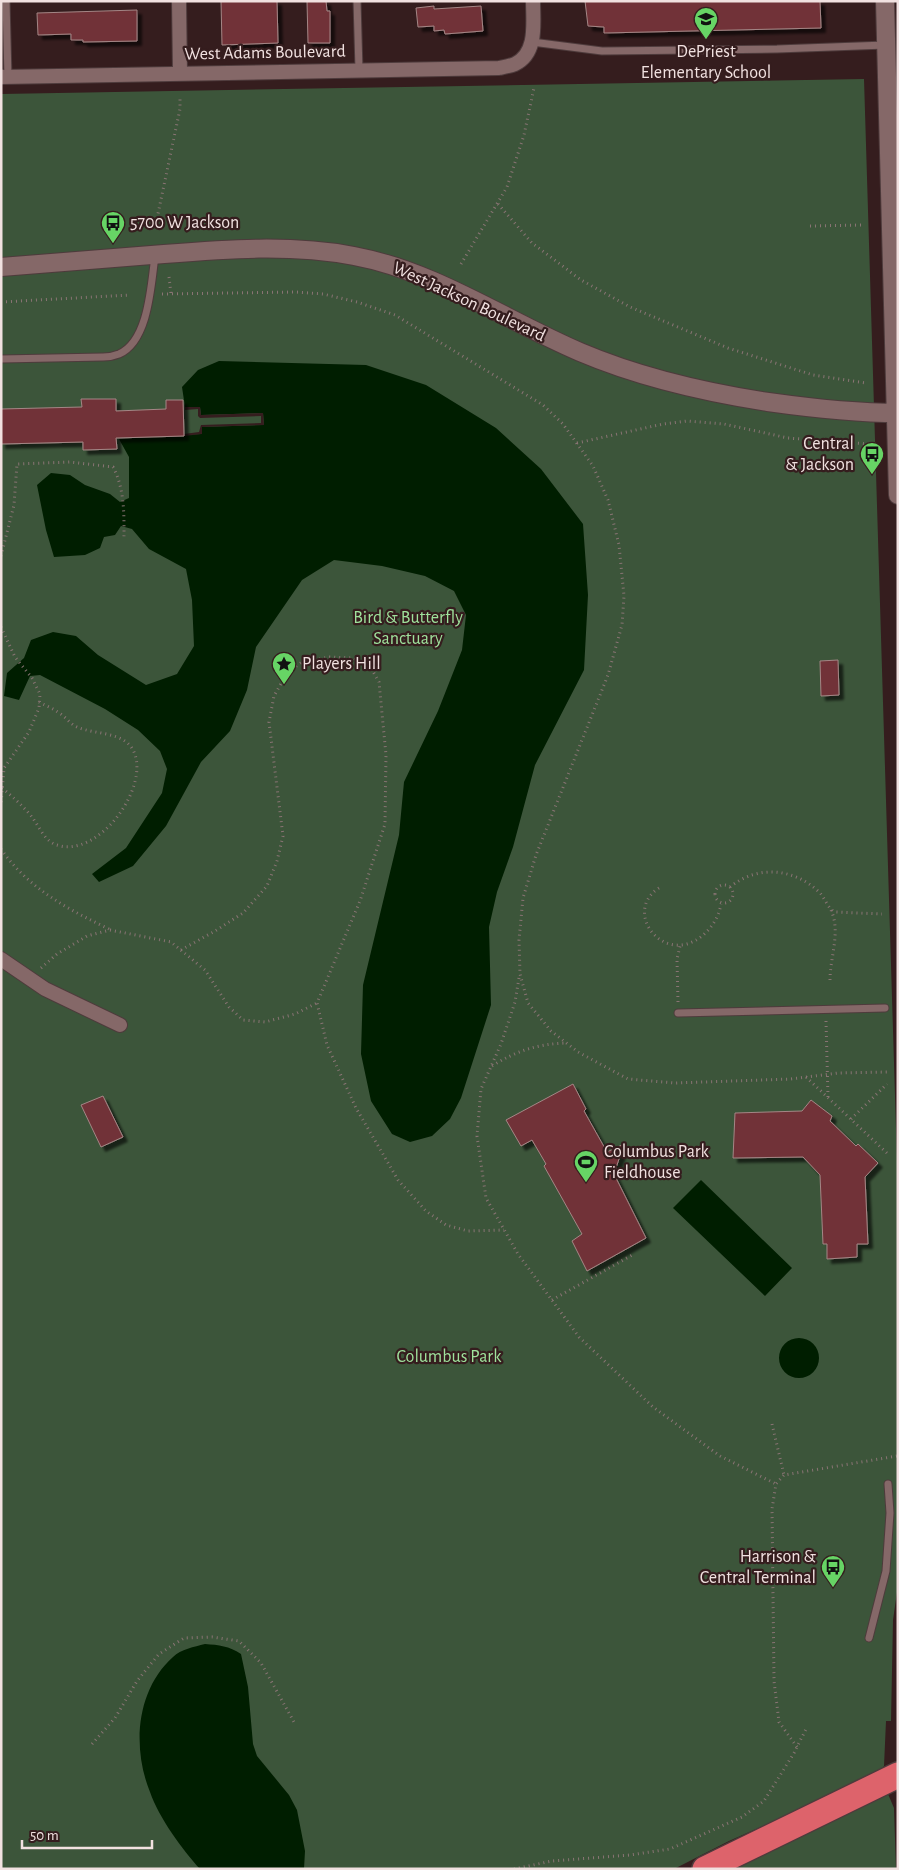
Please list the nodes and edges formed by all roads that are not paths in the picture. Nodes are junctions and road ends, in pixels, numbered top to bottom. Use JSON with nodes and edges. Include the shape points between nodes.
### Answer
{"nodes":[{"id":1,"x":6,"y":1,"type":"edge"},
{"id":2,"x":179,"y":1,"type":"edge"},
{"id":3,"x":357,"y":1,"type":"edge"},
{"id":4,"x":533,"y":1,"type":"edge"},
{"id":5,"x":885,"y":1,"type":"edge"},
{"id":6,"x":532,"y":42,"type":"junction"},
{"id":7,"x":886,"y":45,"type":"junction"},
{"id":8,"x":359,"y":70,"type":"junction"},
{"id":9,"x":180,"y":73,"type":"junction"},
{"id":10,"x":5,"y":77,"type":"edge"},
{"id":11,"x":893,"y":151,"type":"edge"},
{"id":12,"x":155,"y":254,"type":"junction"},
{"id":13,"x":1,"y":267,"type":"edge"},
{"id":14,"x":895,"y":282,"type":"edge"},
{"id":15,"x":1,"y":359,"type":"edge"},
{"id":16,"x":896,"y":413,"type":"edge"},
{"id":17,"x":898,"y":495,"type":"edge"},
{"id":18,"x":1,"y":959,"type":"edge"},
{"id":19,"x":885,"y":1008,"type":"dead end"},
{"id":20,"x":678,"y":1013,"type":"dead end"},
{"id":21,"x":120,"y":1025,"type":"dead end"},
{"id":22,"x":888,"y":1484,"type":"dead end"},
{"id":23,"x":869,"y":1638,"type":"dead end"},
{"id":24,"x":898,"y":1775,"type":"edge"},
{"id":25,"x":705,"y":1869,"type":"edge"}],
"edges":[{"from":1,"to":10,"type":"lane"},
{"from":2,"to":9,"type":"street"},
{"from":3,"to":8,"type":"lane"},
{"from":4,"to":6,"type":"street"},
{"from":5,"to":7,"type":"street"},
{"from":6,"to":7,"type":"lane","via":[[602,51]]},
{"from":6,"to":8,"type":"street","name":"West Adams Boulevard","via":[[526,56],[515,64],[499,68]]},
{"from":7,"to":11,"type":"street"},
{"from":8,"to":9,"type":"street","name":"West Adams Boulevard"},
{"from":9,"to":10,"type":"street","name":"West Adams Boulevard"},
{"from":11,"to":14,"type":"street"},
{"from":12,"to":13,"type":"street","name":"West Jackson Boulevard"},
{"from":12,"to":15,"type":"lane","via":[[143,325],[137,339],[118,355]]},
{"from":12,"to":16,"type":"street","name":"West Jackson Boulevard","via":[[275,248],[354,256],[425,278],[581,353],[671,384],[735,397],[844,412]]},
{"from":14,"to":16,"type":"street"},
{"from":16,"to":17,"type":"street"},
{"from":18,"to":21,"type":"street","via":[[45,989]]},
{"from":19,"to":20,"type":"lane"},
{"from":22,"to":23,"type":"lane","via":[[890,1512],[886,1571]]},
{"from":24,"to":25,"type":"highway"}]}
